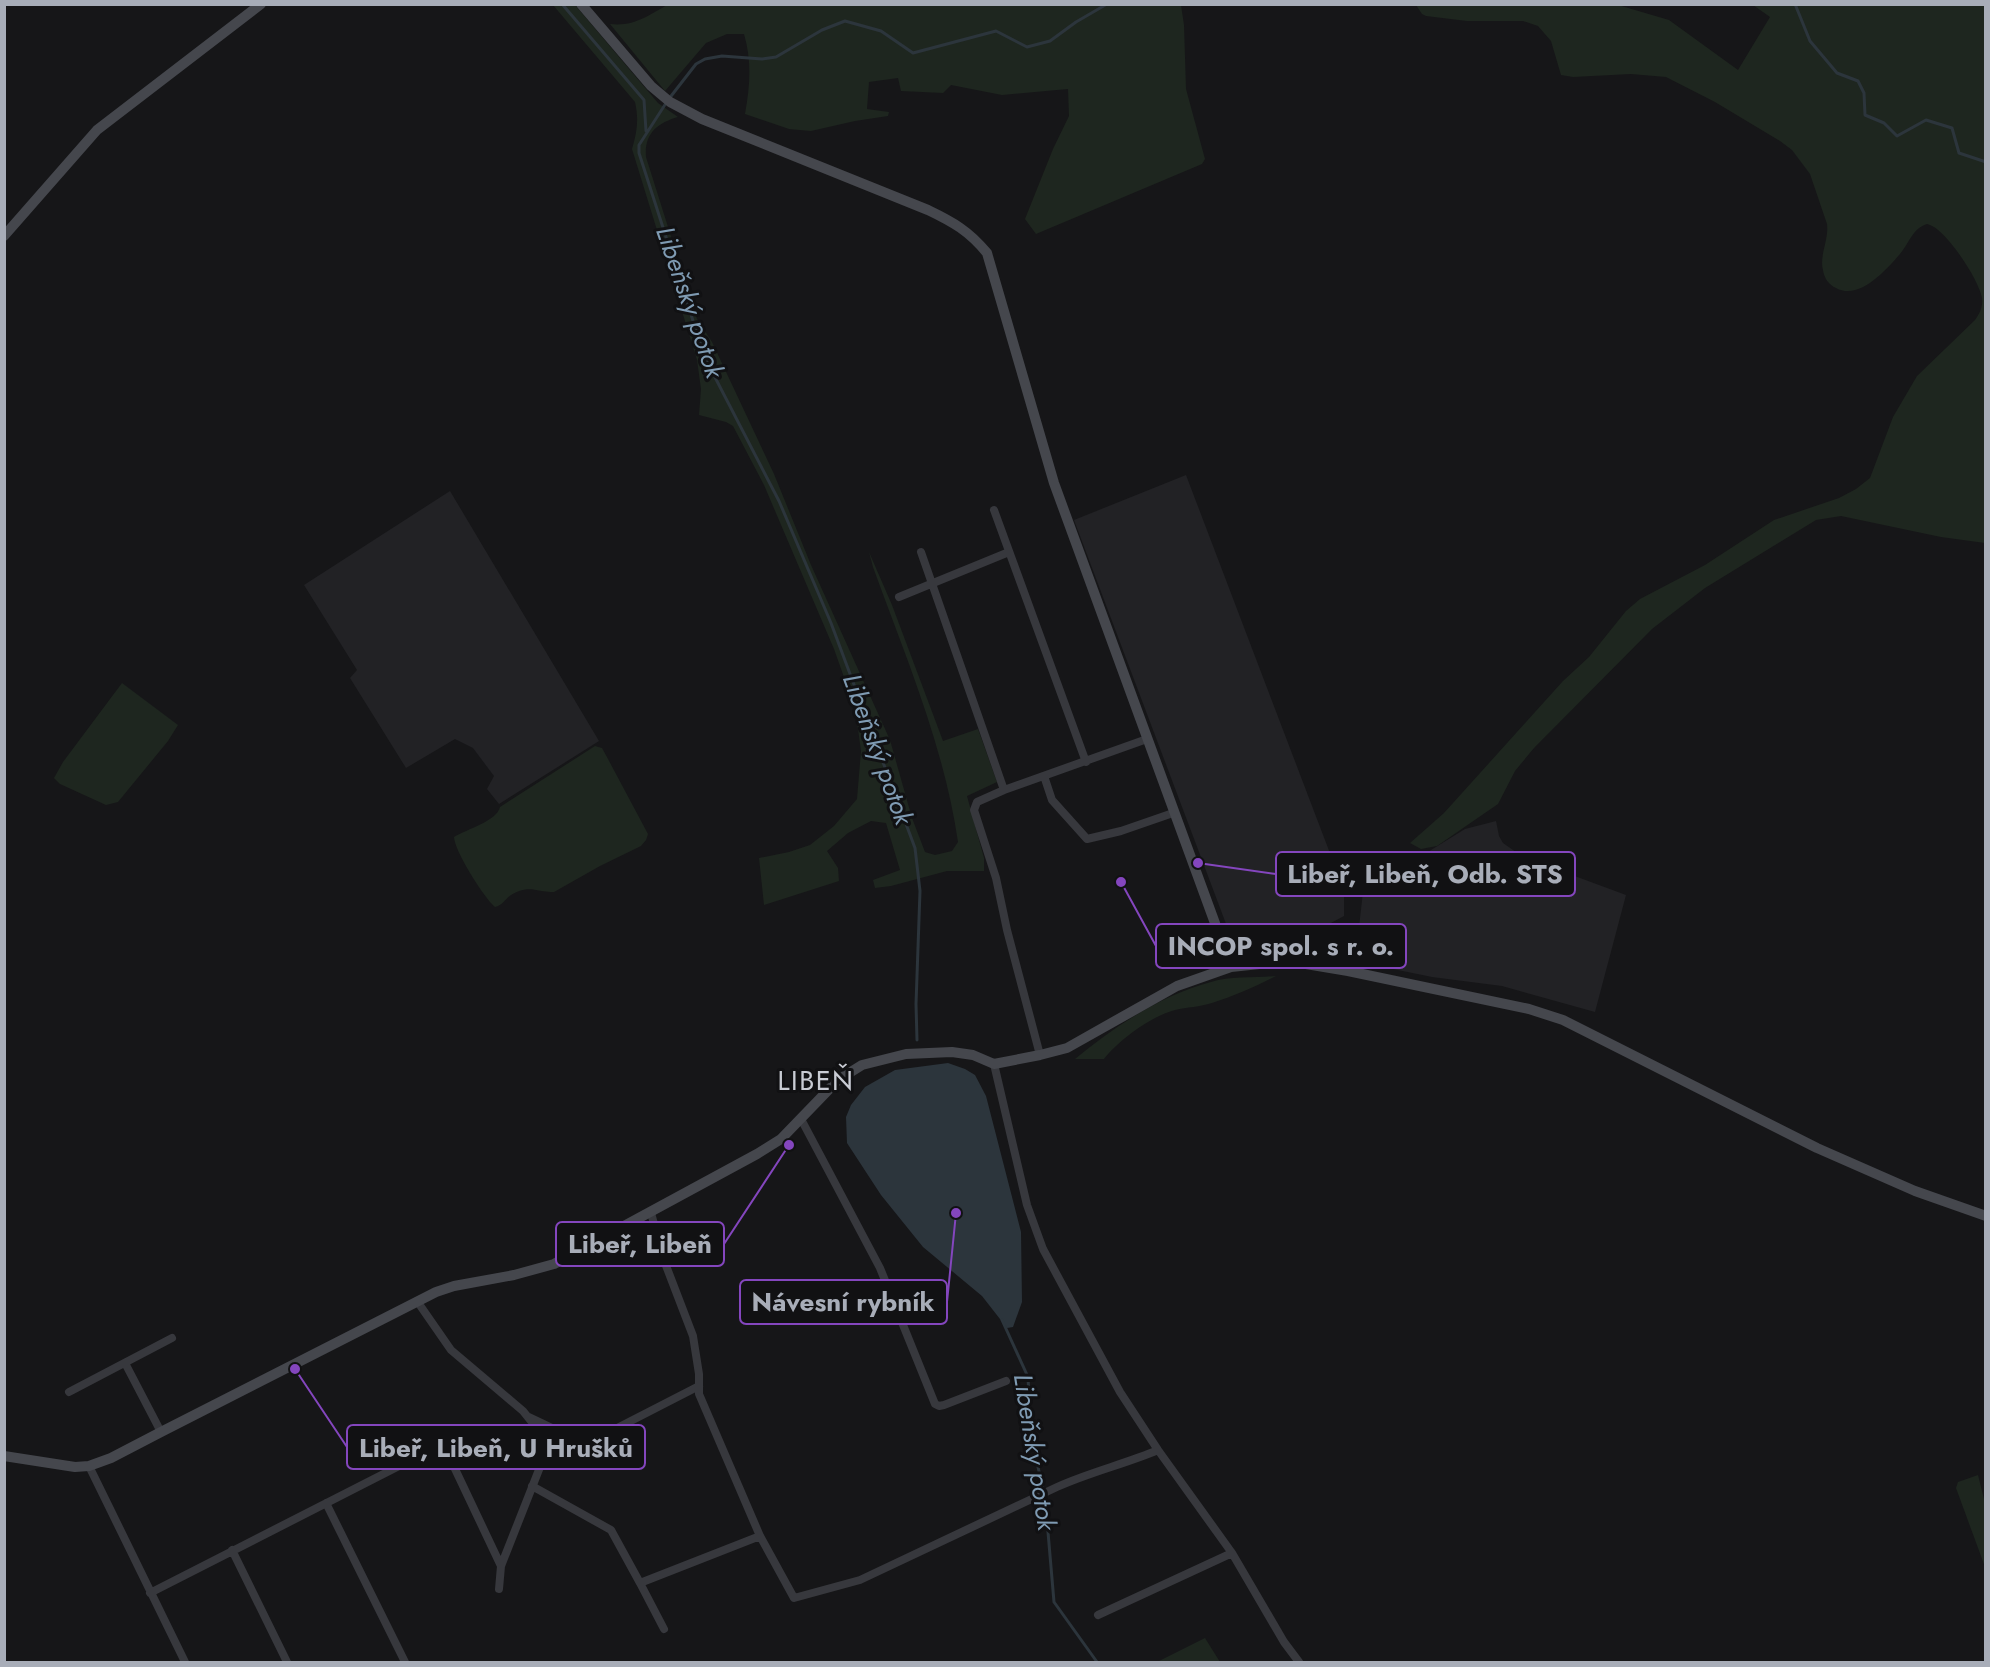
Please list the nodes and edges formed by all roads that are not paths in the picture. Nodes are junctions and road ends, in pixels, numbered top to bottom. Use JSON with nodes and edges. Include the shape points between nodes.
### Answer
{"nodes":[{"id":1,"x":261,"y":4,"type":"edge"},
{"id":2,"x":581,"y":4,"type":"edge"},
{"id":3,"x":4,"y":236,"type":"edge"},
{"id":4,"x":994,"y":510,"type":"dead end"},
{"id":5,"x":921,"y":552,"type":"dead end"},
{"id":6,"x":1010,"y":552,"type":"junction"},
{"id":7,"x":932,"y":585,"type":"junction"},
{"id":8,"x":899,"y":597,"type":"dead end"},
{"id":9,"x":1147,"y":739,"type":"junction"},
{"id":10,"x":1086,"y":762,"type":"junction"},
{"id":11,"x":1044,"y":776,"type":"junction"},
{"id":12,"x":1004,"y":790,"type":"junction"},
{"id":13,"x":1173,"y":813,"type":"junction"},
{"id":14,"x":1231,"y":967,"type":"junction"},
{"id":15,"x":1040,"y":1055,"type":"junction"},
{"id":16,"x":994,"y":1064,"type":"junction"},
{"id":17,"x":801,"y":1119,"type":"junction"},
{"id":18,"x":651,"y":1213,"type":"junction"},
{"id":19,"x":1986,"y":1216,"type":"edge"},
{"id":20,"x":417,"y":1301,"type":"junction"},
{"id":21,"x":172,"y":1338,"type":"dead end"},
{"id":22,"x":125,"y":1363,"type":"junction"},
{"id":23,"x":1006,"y":1381,"type":"dead end"},
{"id":24,"x":699,"y":1386,"type":"junction"},
{"id":25,"x":69,"y":1392,"type":"dead end"},
{"id":26,"x":527,"y":1416,"type":"junction"},
{"id":27,"x":161,"y":1432,"type":"junction"},
{"id":28,"x":1158,"y":1450,"type":"junction"},
{"id":29,"x":4,"y":1456,"type":"edge"},
{"id":30,"x":89,"y":1466,"type":"junction"},
{"id":31,"x":532,"y":1486,"type":"junction"},
{"id":32,"x":326,"y":1503,"type":"junction"},
{"id":33,"x":760,"y":1536,"type":"junction"},
{"id":34,"x":232,"y":1550,"type":"junction"},
{"id":35,"x":1232,"y":1553,"type":"junction"},
{"id":36,"x":501,"y":1566,"type":"junction"},
{"id":37,"x":640,"y":1583,"type":"junction"},
{"id":38,"x":499,"y":1589,"type":"dead end"},
{"id":39,"x":150,"y":1593,"type":"junction"},
{"id":40,"x":1098,"y":1615,"type":"dead end"},
{"id":41,"x":664,"y":1629,"type":"dead end"},
{"id":42,"x":184,"y":1662,"type":"edge"},
{"id":43,"x":287,"y":1662,"type":"edge"},
{"id":44,"x":405,"y":1662,"type":"edge"},
{"id":45,"x":1299,"y":1662,"type":"edge"}],
"edges":[{"from":1,"to":3,"type":"street","via":[[97,130]]},
{"from":2,"to":9,"type":"street","via":[[666,99],[702,119],[945,218],[973,235],[987,253],[1054,483]]},
{"from":4,"to":6,"type":"street"},
{"from":5,"to":7,"type":"street"},
{"from":6,"to":7,"type":"street"},
{"from":6,"to":10,"type":"street"},
{"from":7,"to":8,"type":"street"},
{"from":7,"to":12,"type":"street"},
{"from":9,"to":10,"type":"street"},
{"from":9,"to":13,"type":"street"},
{"from":10,"to":11,"type":"street"},
{"from":11,"to":12,"type":"street"},
{"from":11,"to":13,"type":"street","via":[[1052,800],[1087,839]]},
{"from":12,"to":15,"type":"street","via":[[977,802],[974,810],[996,878]]},
{"from":13,"to":14,"type":"street"},
{"from":14,"to":15,"type":"street","via":[[1178,986],[1067,1048]]},
{"from":14,"to":19,"type":"street","via":[[1288,961],[1529,1009],[1563,1020],[1828,1152],[1915,1191]]},
{"from":15,"to":16,"type":"street"},
{"from":16,"to":17,"type":"street","via":[[952,1052],[906,1054],[862,1065],[838,1080]]},
{"from":16,"to":28,"type":"street","via":[[1027,1205],[1043,1249],[1120,1392]]},
{"from":17,"to":18,"type":"street","via":[[781,1139]]},
{"from":17,"to":23,"type":"street","via":[[880,1268],[934,1404],[944,1405]]},
{"from":18,"to":20,"type":"street","via":[[554,1264],[454,1286]]},
{"from":18,"to":24,"type":"street","via":[[693,1336]]},
{"from":20,"to":26,"type":"street","via":[[451,1350]]},
{"from":20,"to":27,"type":"street"},
{"from":21,"to":22,"type":"street"},
{"from":22,"to":25,"type":"street"},
{"from":22,"to":27,"type":"street"},
{"from":24,"to":26,"type":"street","via":[[586,1444]]},
{"from":24,"to":33,"type":"street","via":[[699,1394]]},
{"from":26,"to":31,"type":"street","via":[[542,1442],[542,1462]]},
{"from":27,"to":30,"type":"street"},
{"from":28,"to":33,"type":"street","via":[[1076,1478],[860,1581],[794,1598]]},
{"from":28,"to":35,"type":"street"},
{"from":29,"to":30,"type":"street"},
{"from":30,"to":39,"type":"street"},
{"from":31,"to":36,"type":"street"},
{"from":31,"to":37,"type":"street","via":[[611,1530]]},
{"from":32,"to":34,"type":"street"},
{"from":32,"to":36,"type":"street","via":[[405,1463],[424,1432],[438,1433]]},
{"from":32,"to":44,"type":"street"},
{"from":33,"to":37,"type":"street"},
{"from":34,"to":39,"type":"street"},
{"from":34,"to":43,"type":"street"},
{"from":35,"to":40,"type":"street"},
{"from":35,"to":45,"type":"street"},
{"from":36,"to":38,"type":"street"},
{"from":37,"to":41,"type":"street"},
{"from":39,"to":42,"type":"street"}]}
